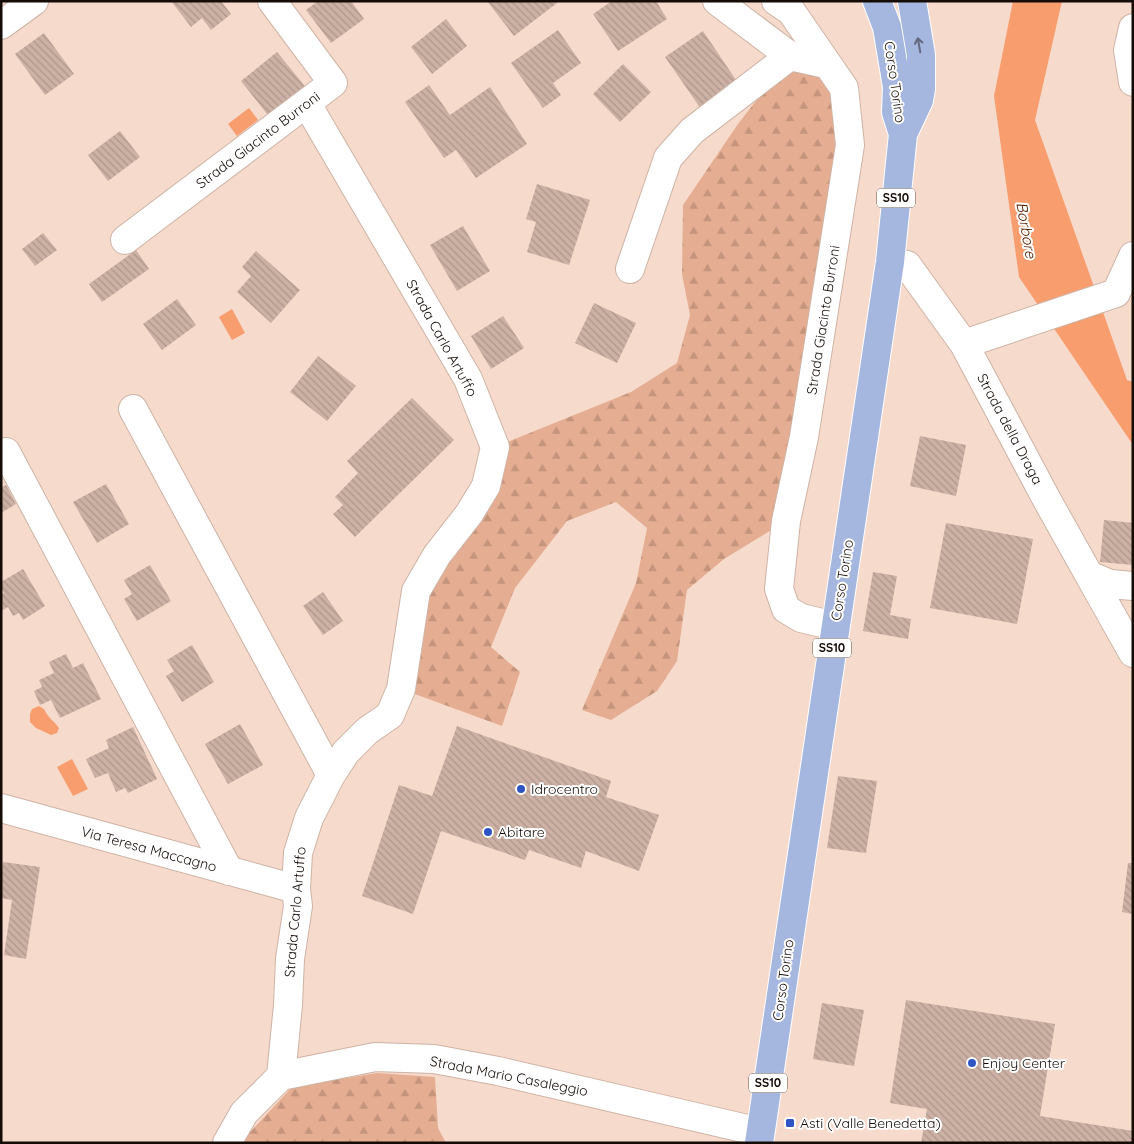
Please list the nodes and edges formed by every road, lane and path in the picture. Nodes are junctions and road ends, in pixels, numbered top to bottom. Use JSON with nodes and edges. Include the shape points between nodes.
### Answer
{"nodes":[{"id":1,"x":34,"y":1,"type":"edge"},
{"id":2,"x":272,"y":1,"type":"edge"},
{"id":3,"x":717,"y":1,"type":"edge"},
{"id":4,"x":776,"y":1,"type":"edge"},
{"id":5,"x":877,"y":1,"type":"edge"},
{"id":6,"x":912,"y":1,"type":"edge"},
{"id":7,"x":1,"y":25,"type":"edge"},
{"id":8,"x":1133,"y":28,"type":"edge"},
{"id":9,"x":790,"y":56,"type":"junction"},
{"id":10,"x":826,"y":64,"type":"junction"},
{"id":11,"x":1133,"y":82,"type":"edge"},
{"id":12,"x":307,"y":104,"type":"junction"},
{"id":13,"x":903,"y":134,"type":"junction"},
{"id":14,"x":125,"y":240,"type":"dead end"},
{"id":15,"x":1133,"y":256,"type":"edge"},
{"id":16,"x":890,"y":262,"type":"junction"},
{"id":17,"x":630,"y":269,"type":"dead end"},
{"id":18,"x":964,"y":344,"type":"junction"},
{"id":19,"x":133,"y":409,"type":"dead end"},
{"id":20,"x":6,"y":452,"type":"dead end"},
{"id":21,"x":1089,"y":575,"type":"junction"},
{"id":22,"x":1133,"y":586,"type":"edge"},
{"id":23,"x":835,"y":626,"type":"junction"},
{"id":24,"x":1133,"y":652,"type":"edge"},
{"id":25,"x":331,"y":775,"type":"junction"},
{"id":26,"x":1,"y":808,"type":"edge"},
{"id":27,"x":229,"y":871,"type":"junction"},
{"id":28,"x":296,"y":889,"type":"junction"},
{"id":29,"x":281,"y":1076,"type":"junction"},
{"id":30,"x":759,"y":1137,"type":"edge"},
{"id":31,"x":227,"y":1143,"type":"edge"}],
"edges":[{"from":1,"to":7,"type":"street"},
{"from":2,"to":12,"type":"street","name":"Strada Giacinto Burroni","via":[[333,83]]},
{"from":3,"to":9,"type":"street"},
{"from":4,"to":10,"type":"street","name":"Strada Giacinto Burroni","via":[[791,11]]},
{"from":5,"to":13,"type":"main road","name":"Corso Torino","via":[[887,27],[898,87],[896,112]]},
{"from":13,"to":6,"type":"main road","name":"Corso Torino","one_way":true,"via":[[921,89],[921,54]]},
{"from":8,"to":11,"type":"street","via":[[1128,50]]},
{"from":9,"to":10,"type":"street"},
{"from":9,"to":17,"type":"street","via":[[692,131],[668,158]]},
{"from":10,"to":23,"type":"street","name":"Strada Giacinto Burroni","via":[[844,88],[850,145],[804,437],[786,521],[779,589],[786,609],[801,618]]},
{"from":12,"to":14,"type":"street","name":"Strada Giacinto Burroni"},
{"from":12,"to":25,"type":"street","name":"Strada Carlo Artuffo","via":[[468,378],[495,447],[486,486],[416,591],[401,689],[390,715],[367,731],[346,752]]},
{"from":13,"to":16,"type":"main road","name":"Corso Torino","number":"SS10"},
{"from":15,"to":18,"type":"street","via":[[1116,294]]},
{"from":16,"to":18,"type":"street","name":"Strada della Draga","via":[[907,265]]},
{"from":16,"to":23,"type":"main road","name":"Corso Torino","number":"SS10"},
{"from":18,"to":21,"type":"street","name":"Strada della Draga"},
{"from":19,"to":25,"type":"street"},
{"from":20,"to":27,"type":"street"},
{"from":21,"to":22,"type":"street","via":[[1110,584]]},
{"from":21,"to":24,"type":"street","name":"Strada della Draga"},
{"from":23,"to":30,"type":"main road","name":"Corso Torino","number":"SS10"},
{"from":25,"to":28,"type":"street","name":"Strada Carlo Artuffo","via":[[309,818],[298,853]]},
{"from":26,"to":27,"type":"street","name":"Via Teresa Maccagno"},
{"from":27,"to":28,"type":"street","name":"Via Teresa Maccagno"},
{"from":28,"to":29,"type":"street","name":"Strada Carlo Artuffo","via":[[298,906],[290,959]]},
{"from":29,"to":30,"type":"street","name":"Strada Mario Casaleggio","via":[[375,1058],[434,1059],[507,1073]]},
{"from":29,"to":31,"type":"street","via":[[244,1113]]}]}
